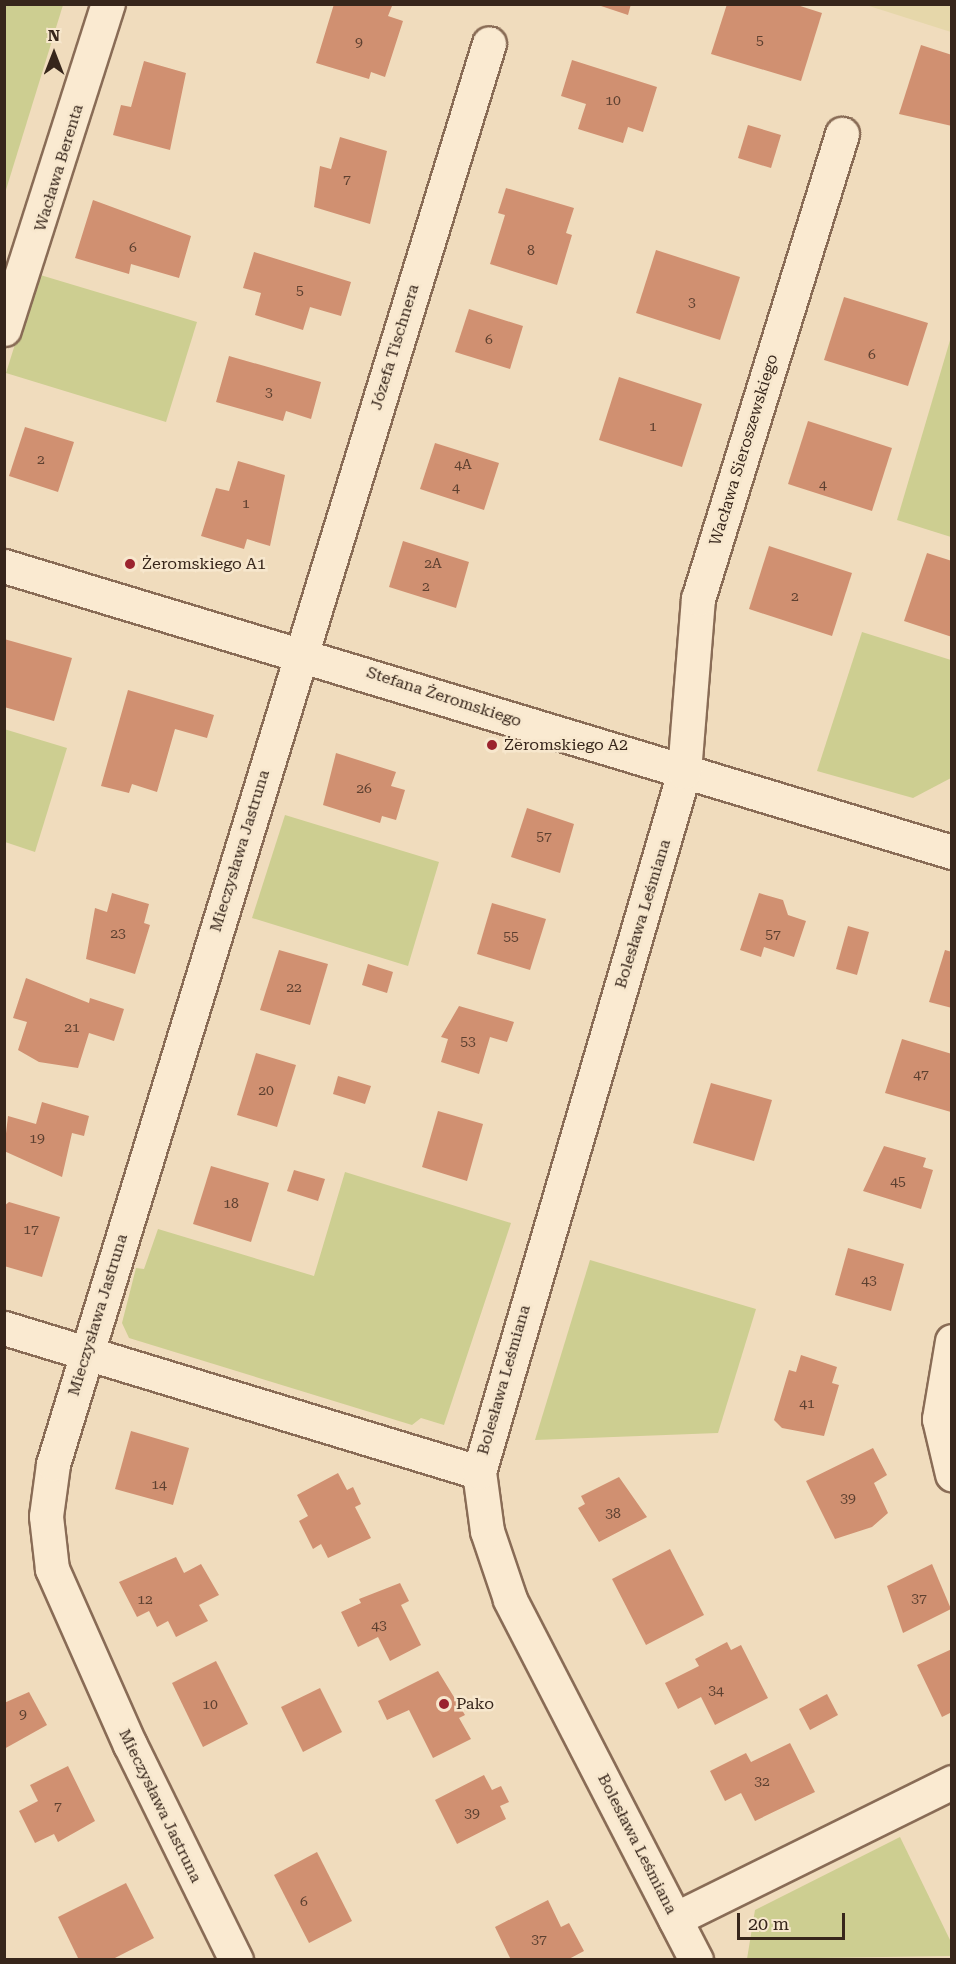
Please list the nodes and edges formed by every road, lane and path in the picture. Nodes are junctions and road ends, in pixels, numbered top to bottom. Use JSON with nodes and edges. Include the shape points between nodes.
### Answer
{"nodes":[{"id":1,"x":108,"y":4,"type":"edge"},
{"id":2,"x":489,"y":43,"type":"dead end"},
{"id":3,"x":842,"y":134,"type":"dead end"},
{"id":4,"x":4,"y":329,"type":"edge"},
{"id":5,"x":4,"y":566,"type":"edge"},
{"id":6,"x":301,"y":652,"type":"junction"},
{"id":7,"x":684,"y":772,"type":"junction"},
{"id":8,"x":951,"y":852,"type":"edge"},
{"id":9,"x":4,"y":1328,"type":"edge"},
{"id":10,"x":951,"y":1341,"type":"edge"},
{"id":11,"x":86,"y":1353,"type":"junction"},
{"id":12,"x":479,"y":1472,"type":"junction"},
{"id":13,"x":951,"y":1474,"type":"edge"},
{"id":14,"x":951,"y":1782,"type":"edge"},
{"id":15,"x":675,"y":1918,"type":"junction"},
{"id":16,"x":236,"y":1959,"type":"edge"},
{"id":17,"x":696,"y":1959,"type":"edge"}],
"edges":[{"from":1,"to":4,"type":"street","name":"Wacława Berenta"},
{"from":2,"to":6,"type":"street","name":"Józefa Tischnera"},
{"from":3,"to":7,"type":"street","name":"Wacława Sieroszewskiego","via":[[698,598]]},
{"from":5,"to":6,"type":"street","name":"Stefana Żeromskiego"},
{"from":6,"to":7,"type":"street","name":"Stefana Żeromskiego"},
{"from":6,"to":11,"type":"street","name":"Mieczysława Jastruna"},
{"from":7,"to":8,"type":"street","name":"Stefana Żeromskiego"},
{"from":7,"to":12,"type":"street","name":"Bolesława Leśmiana"},
{"from":9,"to":11,"type":"street"},
{"from":10,"to":13,"type":"street","via":[[939,1419]]},
{"from":11,"to":12,"type":"street"},
{"from":11,"to":16,"type":"street","name":"Mieczysława Jastruna","via":[[53,1464],[46,1516],[52,1569],[116,1715]]},
{"from":12,"to":15,"type":"street","name":"Bolesława Leśmiana","via":[[484,1521],[510,1599]]},
{"from":14,"to":15,"type":"street"},
{"from":15,"to":17,"type":"street","name":"Bolesława Leśmiana"}]}
